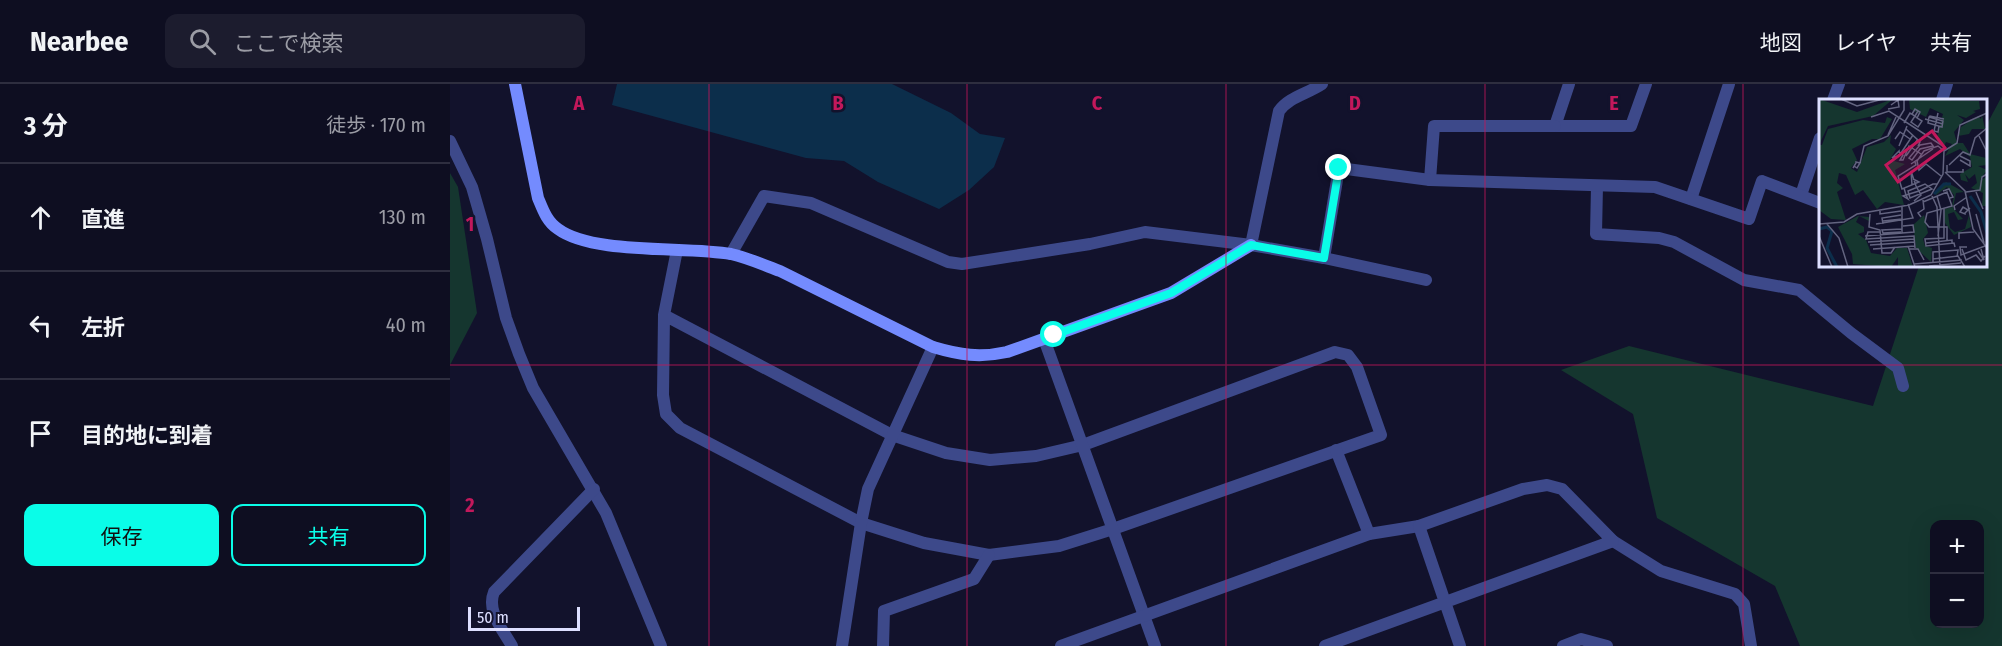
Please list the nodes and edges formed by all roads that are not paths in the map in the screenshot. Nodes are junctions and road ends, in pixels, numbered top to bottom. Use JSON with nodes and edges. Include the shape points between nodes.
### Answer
{"nodes":[{"id":1,"x":516,"y":84,"type":"edge"},
{"id":2,"x":1322,"y":84,"type":"edge"},
{"id":3,"x":1569,"y":84,"type":"edge"},
{"id":4,"x":1646,"y":84,"type":"edge"},
{"id":5,"x":1730,"y":84,"type":"edge"},
{"id":6,"x":1839,"y":84,"type":"edge"},
{"id":7,"x":1947,"y":84,"type":"edge"},
{"id":8,"x":1833,"y":99,"type":"edge"},
{"id":9,"x":1942,"y":99,"type":"edge"},
{"id":10,"x":1555,"y":126,"type":"junction"},
{"id":11,"x":450,"y":141,"type":"edge"},
{"id":12,"x":1819,"y":144,"type":"edge"},
{"id":13,"x":1430,"y":180,"type":"junction"},
{"id":14,"x":1597,"y":186,"type":"junction"},
{"id":15,"x":1801,"y":195,"type":"junction"},
{"id":16,"x":1691,"y":199,"type":"junction"},
{"id":17,"x":1819,"y":201,"type":"edge"},
{"id":18,"x":1251,"y":245,"type":"junction"},
{"id":19,"x":677,"y":250,"type":"junction"},
{"id":20,"x":731,"y":254,"type":"junction"},
{"id":21,"x":1324,"y":258,"type":"junction"},
{"id":22,"x":1426,"y":280,"type":"dead end"},
{"id":23,"x":664,"y":315,"type":"junction"},
{"id":24,"x":1044,"y":339,"type":"junction"},
{"id":25,"x":933,"y":347,"type":"junction"},
{"id":26,"x":1904,"y":386,"type":"dead end"},
{"id":27,"x":892,"y":435,"type":"junction"},
{"id":28,"x":1083,"y":445,"type":"junction"},
{"id":29,"x":1336,"y":450,"type":"junction"},
{"id":30,"x":594,"y":489,"type":"junction"},
{"id":31,"x":861,"y":523,"type":"junction"},
{"id":32,"x":1419,"y":526,"type":"junction"},
{"id":33,"x":1113,"y":529,"type":"junction"},
{"id":34,"x":1369,"y":534,"type":"junction"},
{"id":35,"x":1613,"y":541,"type":"junction"},
{"id":36,"x":989,"y":555,"type":"junction"},
{"id":37,"x":1445,"y":602,"type":"junction"},
{"id":38,"x":1144,"y":616,"type":"junction"},
{"id":39,"x":513,"y":646,"type":"edge"},
{"id":40,"x":661,"y":646,"type":"edge"},
{"id":41,"x":842,"y":646,"type":"edge"},
{"id":42,"x":883,"y":646,"type":"edge"},
{"id":43,"x":1061,"y":646,"type":"edge"},
{"id":44,"x":1155,"y":646,"type":"edge"},
{"id":45,"x":1325,"y":646,"type":"edge"},
{"id":46,"x":1460,"y":646,"type":"edge"},
{"id":47,"x":1563,"y":646,"type":"edge"},
{"id":48,"x":1606,"y":646,"type":"edge"},
{"id":49,"x":1751,"y":646,"type":"edge"}],
"edges":[{"from":1,"to":19,"type":"street","via":[[538,198],[545,216],[556,228],[594,243]]},
{"from":2,"to":18,"type":"street","via":[[1286,102],[1279,111]]},
{"from":3,"to":10,"type":"street"},
{"from":4,"to":10,"type":"street","via":[[1631,126]]},
{"from":5,"to":16,"type":"street"},
{"from":6,"to":8,"type":"street"},
{"from":7,"to":9,"type":"street"},
{"from":10,"to":13,"type":"street","via":[[1434,126]]},
{"from":11,"to":30,"type":"street","via":[[472,187],[506,318],[533,388]]},
{"from":12,"to":15,"type":"street"},
{"from":13,"to":14,"type":"street"},
{"from":13,"to":21,"type":"street","via":[[1339,168]]},
{"from":14,"to":16,"type":"street","via":[[1655,187]]},
{"from":14,"to":26,"type":"street","via":[[1596,234],[1674,242],[1744,280],[1799,290],[1898,368]]},
{"from":15,"to":16,"type":"street","via":[[1762,181],[1749,219]]},
{"from":15,"to":17,"type":"street"},
{"from":18,"to":20,"type":"street","via":[[1144,232],[962,264],[948,262],[811,202],[764,196]]},
{"from":18,"to":21,"type":"street"},
{"from":18,"to":24,"type":"street","via":[[1171,293]]},
{"from":19,"to":20,"type":"street"},
{"from":19,"to":23,"type":"street"},
{"from":20,"to":25,"type":"street","via":[[780,271]]},
{"from":21,"to":22,"type":"street"},
{"from":23,"to":27,"type":"street"},
{"from":23,"to":31,"type":"street","via":[[666,414],[680,428]]},
{"from":24,"to":25,"type":"street","via":[[986,357]]},
{"from":24,"to":28,"type":"street"},
{"from":25,"to":27,"type":"street"},
{"from":27,"to":28,"type":"street","via":[[946,453],[990,460],[1036,456]]},
{"from":27,"to":31,"type":"street","via":[[868,489]]},
{"from":28,"to":29,"type":"street","via":[[1335,352],[1348,355],[1357,367],[1381,435]]},
{"from":28,"to":33,"type":"street"},
{"from":29,"to":33,"type":"street"},
{"from":29,"to":34,"type":"street"},
{"from":30,"to":39,"type":"street","via":[[494,592],[491,609]]},
{"from":30,"to":40,"type":"street"},
{"from":31,"to":36,"type":"street","via":[[924,543]]},
{"from":31,"to":41,"type":"street"},
{"from":32,"to":34,"type":"street"},
{"from":32,"to":35,"type":"street","via":[[1523,489],[1547,485],[1562,489]]},
{"from":32,"to":37,"type":"street"},
{"from":33,"to":36,"type":"street","via":[[1059,546]]},
{"from":33,"to":38,"type":"street"},
{"from":34,"to":38,"type":"street"},
{"from":35,"to":37,"type":"street"},
{"from":35,"to":49,"type":"street","via":[[1661,571],[1735,594],[1744,604]]},
{"from":36,"to":42,"type":"street","via":[[974,579],[884,611]]},
{"from":37,"to":45,"type":"street"},
{"from":37,"to":46,"type":"street"},
{"from":38,"to":43,"type":"street"},
{"from":38,"to":44,"type":"street"},
{"from":47,"to":48,"type":"street","via":[[1581,639]]}]}
